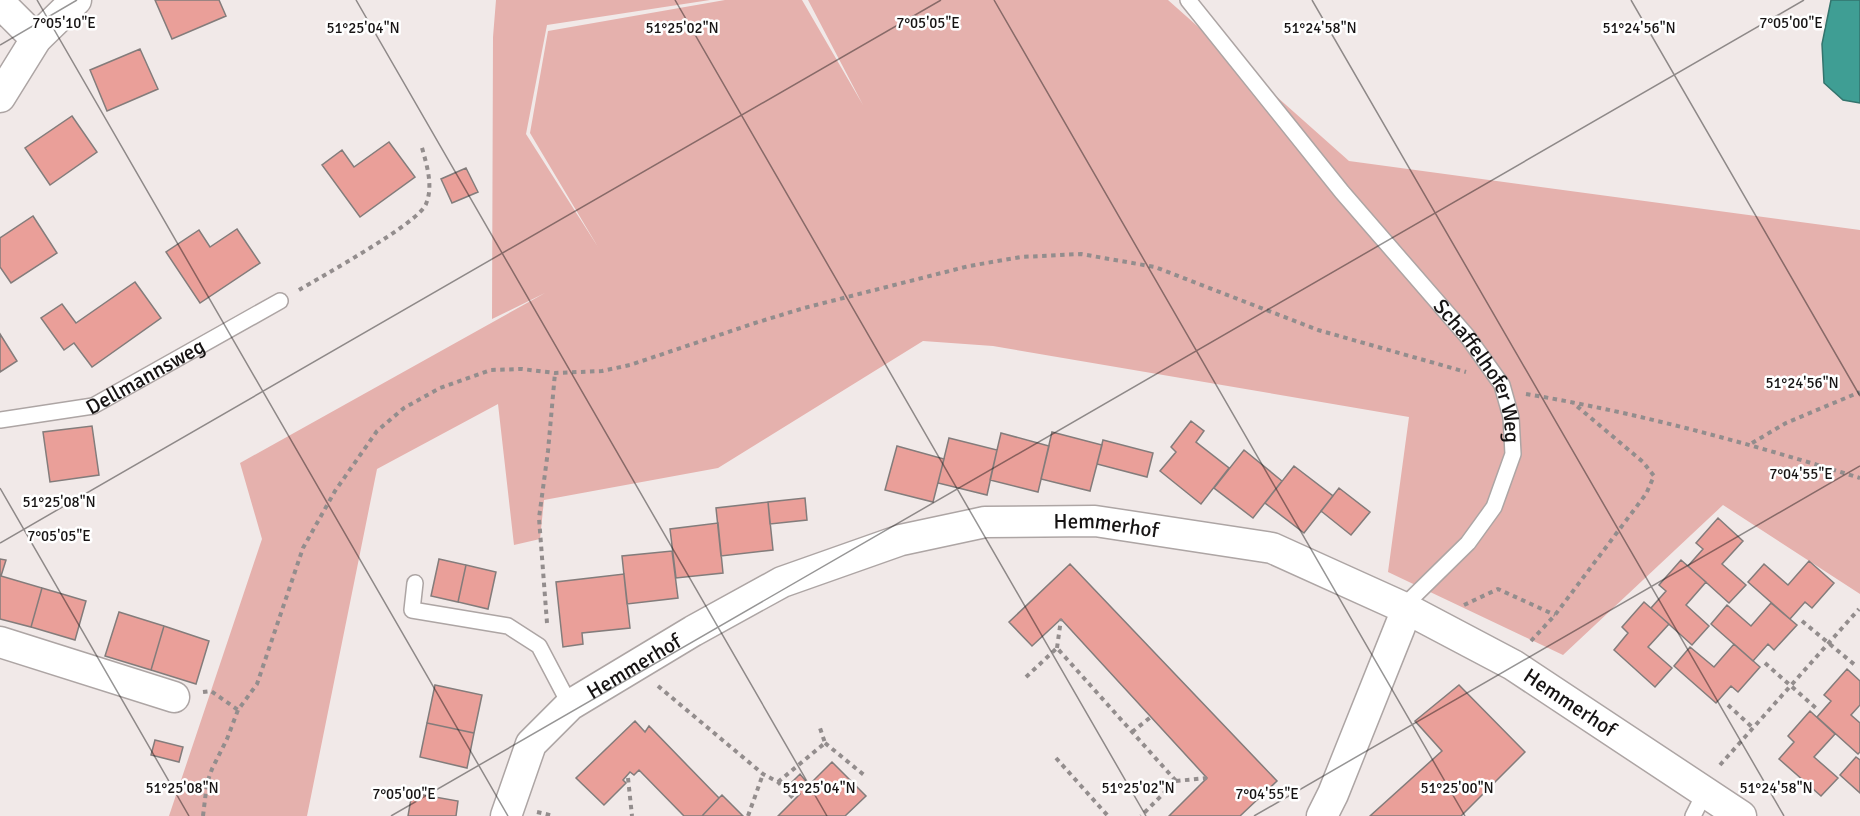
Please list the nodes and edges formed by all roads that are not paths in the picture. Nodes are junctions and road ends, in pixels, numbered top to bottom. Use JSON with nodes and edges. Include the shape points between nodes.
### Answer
{"nodes":[{"id":1,"x":76,"y":0,"type":"edge"},
{"id":2,"x":1188,"y":0,"type":"edge"},
{"id":3,"x":0,"y":3,"type":"edge"},
{"id":4,"x":36,"y":39,"type":"junction"},
{"id":5,"x":0,"y":97,"type":"edge"},
{"id":6,"x":280,"y":301,"type":"road end"},
{"id":7,"x":0,"y":420,"type":"edge"},
{"id":8,"x":415,"y":583,"type":"dead end"},
{"id":9,"x":1407,"y":609,"type":"junction"},
{"id":10,"x":0,"y":642,"type":"edge"},
{"id":11,"x":174,"y":697,"type":"road end"},
{"id":12,"x":570,"y":705,"type":"junction"},
{"id":13,"x":1699,"y":799,"type":"edge"},
{"id":14,"x":506,"y":816,"type":"edge"},
{"id":15,"x":1322,"y":816,"type":"edge"},
{"id":16,"x":1741,"y":816,"type":"edge"}],
"edges":[{"from":1,"to":4,"type":"street"},
{"from":2,"to":9,"type":"lane","name":"Schaffelhofer Weg","via":[[1342,192],[1467,336],[1502,385],[1511,417],[1513,454],[1494,507],[1468,543],[1412,598]]},
{"from":3,"to":4,"type":"street"},
{"from":4,"to":5,"type":"street"},
{"from":6,"to":7,"type":"lane","name":"Dellmannsweg","via":[[93,406]]},
{"from":8,"to":12,"type":"lane","via":[[412,610],[508,626],[538,646]]},
{"from":9,"to":12,"type":"street","name":"Hemmerhof","via":[[1272,548],[1095,521],[985,522],[901,540],[782,582]]},
{"from":9,"to":13,"type":"street","name":"Hemmerhof","via":[[1513,665]]},
{"from":9,"to":15,"type":"street","name":"Schaffelhofer Weg"},
{"from":10,"to":11,"type":"street"},
{"from":12,"to":14,"type":"street","name":"Hemmerhof","via":[[531,744]]},
{"from":13,"to":16,"type":"street","name":"Hemmerhof"}]}
